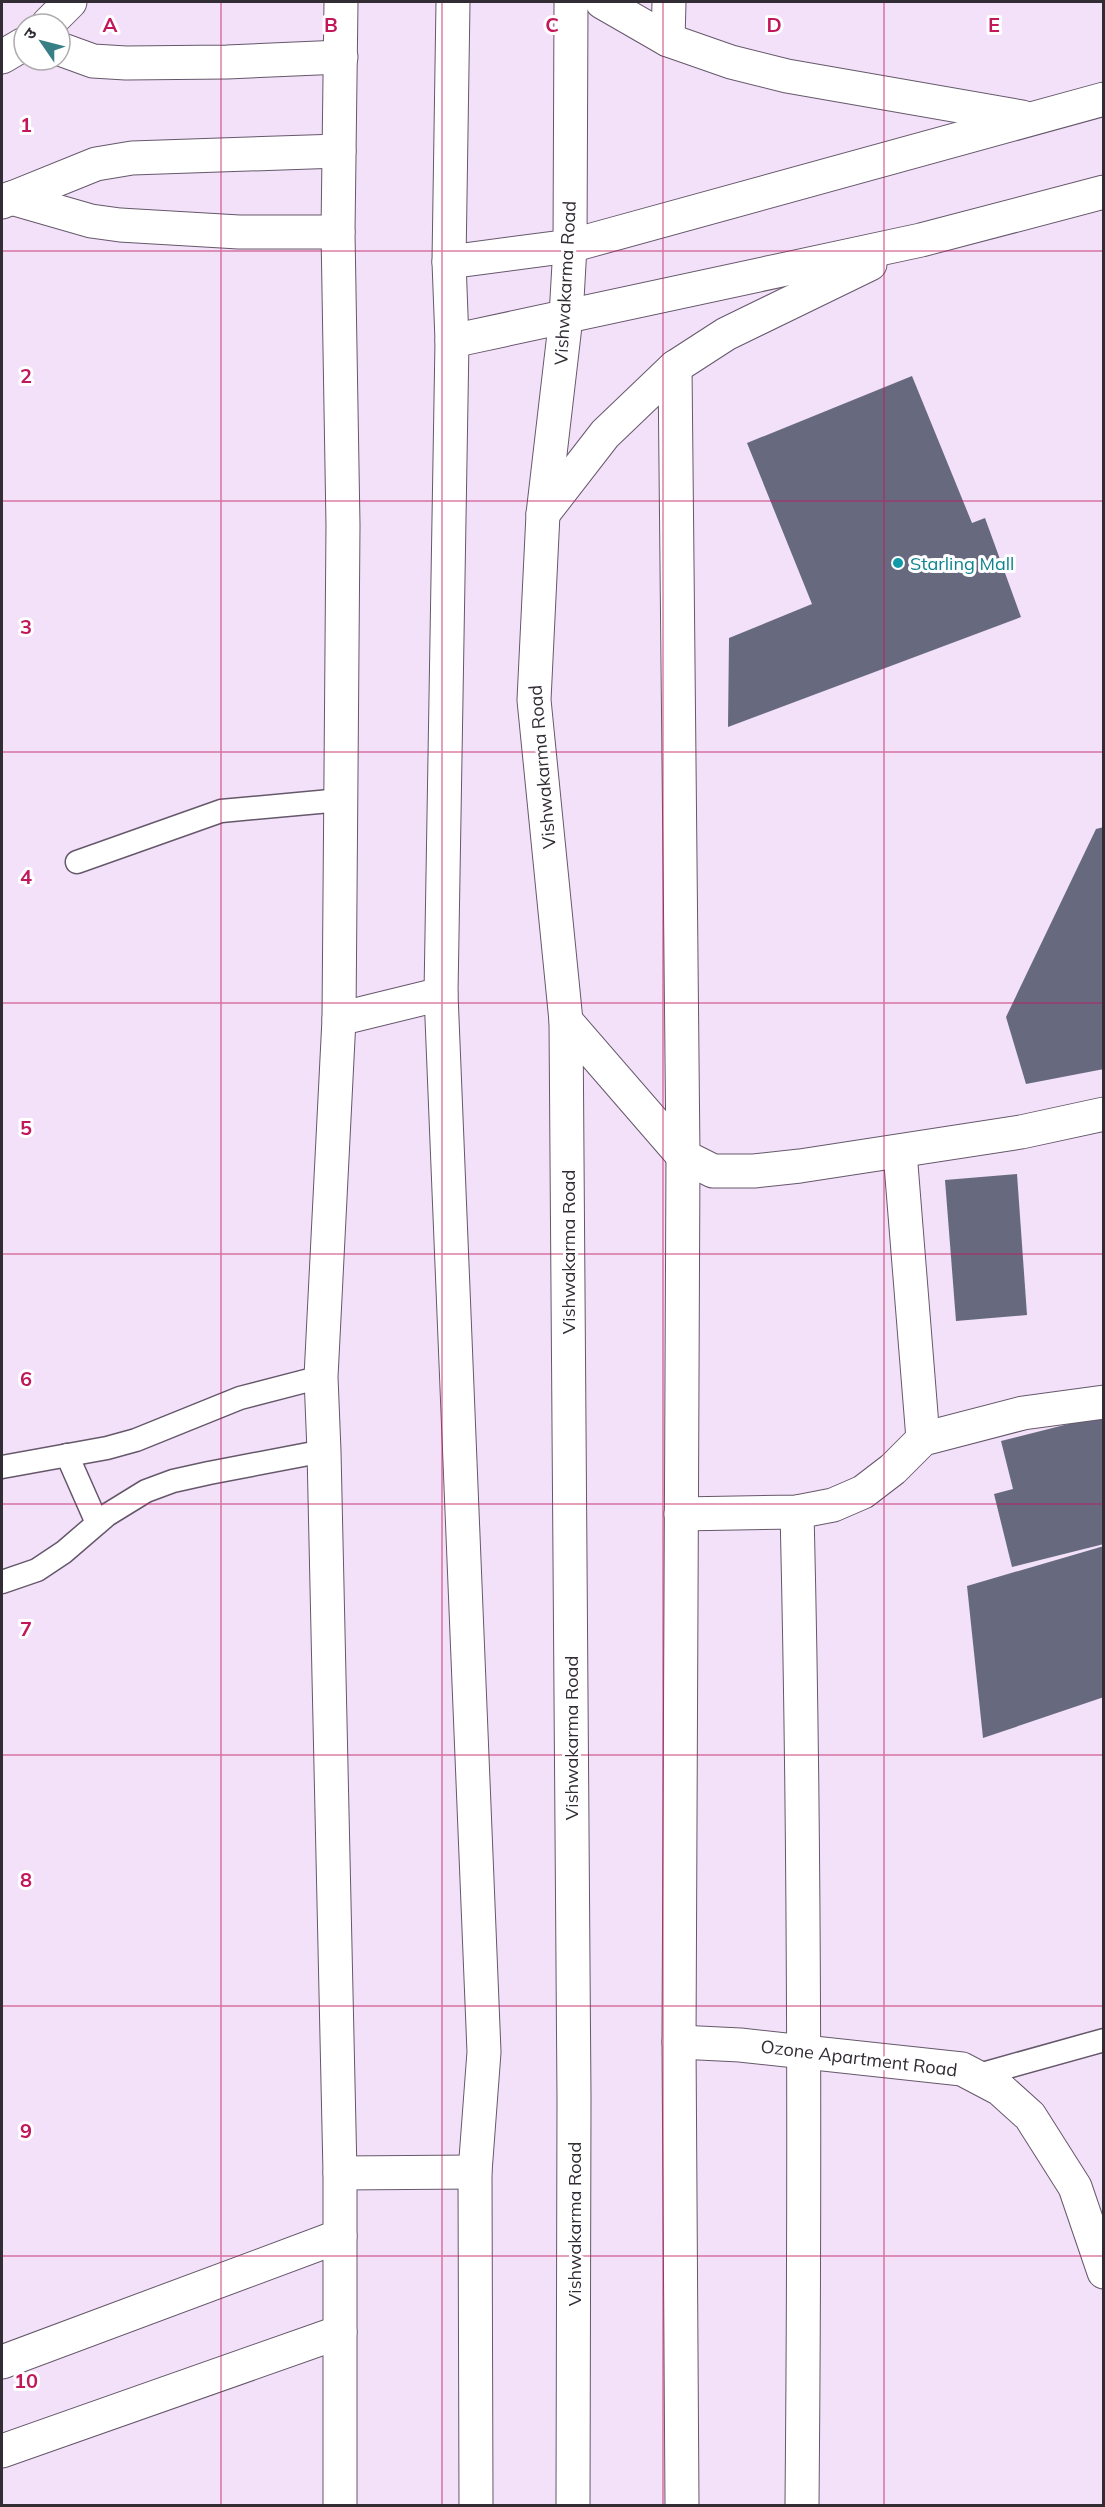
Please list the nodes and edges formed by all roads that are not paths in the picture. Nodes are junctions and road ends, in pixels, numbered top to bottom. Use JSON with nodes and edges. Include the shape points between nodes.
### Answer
{"nodes":[{"id":1,"x":341,"y":2,"type":"edge"},
{"id":2,"x":453,"y":2,"type":"edge"},
{"id":3,"x":571,"y":2,"type":"edge"},
{"id":4,"x":602,"y":2,"type":"edge"},
{"id":5,"x":669,"y":2,"type":"edge"},
{"id":6,"x":668,"y":40,"type":"junction"},
{"id":7,"x":72,"y":53,"type":"edge"},
{"id":8,"x":341,"y":57,"type":"junction"},
{"id":9,"x":1104,"y":99,"type":"edge"},
{"id":10,"x":1031,"y":118,"type":"junction"},
{"id":11,"x":339,"y":151,"type":"junction"},
{"id":12,"x":1104,"y":192,"type":"edge"},
{"id":13,"x":6,"y":200,"type":"edge"},
{"id":14,"x":339,"y":232,"type":"junction"},
{"id":15,"x":921,"y":240,"type":"junction"},
{"id":16,"x":570,"y":246,"type":"junction"},
{"id":17,"x":449,"y":262,"type":"junction"},
{"id":18,"x":566,"y":317,"type":"junction"},
{"id":19,"x":452,"y":342,"type":"junction"},
{"id":20,"x":675,"y":367,"type":"junction"},
{"id":21,"x":543,"y":514,"type":"junction"},
{"id":22,"x":341,"y":800,"type":"junction"},
{"id":23,"x":77,"y":862,"type":"dead end"},
{"id":24,"x":441,"y":994,"type":"junction"},
{"id":25,"x":339,"y":1019,"type":"junction"},
{"id":26,"x":566,"y":1021,"type":"junction"},
{"id":27,"x":1104,"y":1114,"type":"edge"},
{"id":28,"x":900,"y":1152,"type":"junction"},
{"id":29,"x":683,"y":1156,"type":"junction"},
{"id":30,"x":321,"y":1377,"type":"junction"},
{"id":31,"x":1104,"y":1402,"type":"edge"},
{"id":32,"x":923,"y":1438,"type":"junction"},
{"id":33,"x":324,"y":1451,"type":"junction"},
{"id":34,"x":67,"y":1455,"type":"junction"},
{"id":35,"x":2,"y":1467,"type":"edge"},
{"id":36,"x":797,"y":1512,"type":"junction"},
{"id":37,"x":692,"y":1514,"type":"junction"},
{"id":38,"x":97,"y":1523,"type":"junction"},
{"id":39,"x":2,"y":1582,"type":"edge"},
{"id":40,"x":1104,"y":2040,"type":"edge"},
{"id":41,"x":692,"y":2043,"type":"junction"},
{"id":42,"x":803,"y":2051,"type":"junction"},
{"id":43,"x":975,"y":2076,"type":"junction"},
{"id":44,"x":476,"y":2172,"type":"junction"},
{"id":45,"x":340,"y":2173,"type":"junction"},
{"id":46,"x":340,"y":2236,"type":"junction"},
{"id":47,"x":1104,"y":2272,"type":"edge"},
{"id":48,"x":340,"y":2331,"type":"junction"},
{"id":49,"x":2,"y":2362,"type":"edge"},
{"id":50,"x":2,"y":2451,"type":"edge"},
{"id":51,"x":340,"y":2505,"type":"edge"},
{"id":52,"x":476,"y":2505,"type":"edge"},
{"id":53,"x":573,"y":2505,"type":"edge"},
{"id":54,"x":682,"y":2505,"type":"edge"},
{"id":55,"x":802,"y":2505,"type":"edge"}],
"edges":[{"from":1,"to":8,"type":"street"},
{"from":2,"to":17,"type":"street"},
{"from":3,"to":16,"type":"street","name":"Vishwakarma Road"},
{"from":4,"to":6,"type":"street"},
{"from":5,"to":6,"type":"street"},
{"from":6,"to":10,"type":"street","via":[[787,76]]},
{"from":7,"to":8,"type":"street","via":[[93,61],[126,63]]},
{"from":8,"to":11,"type":"street"},
{"from":9,"to":10,"type":"street"},
{"from":10,"to":16,"type":"street"},
{"from":11,"to":13,"type":"street","via":[[132,158],[96,164]]},
{"from":11,"to":14,"type":"street"},
{"from":12,"to":15,"type":"street"},
{"from":13,"to":14,"type":"street","via":[[120,225],[239,232]]},
{"from":14,"to":22,"type":"street"},
{"from":15,"to":18,"type":"street"},
{"from":15,"to":20,"type":"street","via":[[726,334]]},
{"from":16,"to":17,"type":"street"},
{"from":16,"to":18,"type":"street","name":"Vishwakarma Road"},
{"from":17,"to":19,"type":"street"},
{"from":18,"to":19,"type":"street"},
{"from":18,"to":21,"type":"street","name":"Vishwakarma Road"},
{"from":19,"to":24,"type":"street"},
{"from":20,"to":21,"type":"street","via":[[604,434]]},
{"from":20,"to":29,"type":"street"},
{"from":21,"to":26,"type":"street","name":"Vishwakarma Road","via":[[534,700]]},
{"from":22,"to":23,"type":"lane","via":[[221,811]]},
{"from":22,"to":25,"type":"street"},
{"from":24,"to":25,"type":"street"},
{"from":24,"to":44,"type":"street","via":[[484,2052]]},
{"from":25,"to":30,"type":"street"},
{"from":26,"to":29,"type":"street"},
{"from":26,"to":53,"type":"street","name":"Vishwakarma Road"},
{"from":27,"to":28,"type":"street"},
{"from":28,"to":29,"type":"street","via":[[754,1171],[713,1171]]},
{"from":28,"to":32,"type":"street"},
{"from":29,"to":37,"type":"street"},
{"from":30,"to":33,"type":"street"},
{"from":30,"to":34,"type":"lane","via":[[240,1398],[117,1446]]},
{"from":31,"to":32,"type":"street","via":[[1023,1413]]},
{"from":32,"to":36,"type":"street","via":[[863,1492],[833,1505]]},
{"from":33,"to":38,"type":"lane","via":[[173,1481],[146,1491]]},
{"from":33,"to":45,"type":"street"},
{"from":34,"to":35,"type":"lane"},
{"from":34,"to":38,"type":"lane"},
{"from":36,"to":37,"type":"street"},
{"from":36,"to":42,"type":"street"},
{"from":37,"to":41,"type":"street"},
{"from":38,"to":39,"type":"lane","via":[[37,1570]]},
{"from":40,"to":43,"type":"lane"},
{"from":41,"to":42,"type":"street","name":"Ozone Apartment Road"},
{"from":41,"to":54,"type":"street"},
{"from":42,"to":43,"type":"street","name":"Ozone Apartment Road","via":[[962,2068]]},
{"from":42,"to":55,"type":"street"},
{"from":43,"to":47,"type":"street","name":"Ozone Apartment Road","via":[[1000,2089],[1030,2116],[1075,2187]]},
{"from":44,"to":45,"type":"street"},
{"from":44,"to":52,"type":"street"},
{"from":45,"to":46,"type":"street"},
{"from":46,"to":48,"type":"street"},
{"from":46,"to":49,"type":"street"},
{"from":48,"to":50,"type":"street"},
{"from":48,"to":51,"type":"street"}]}
